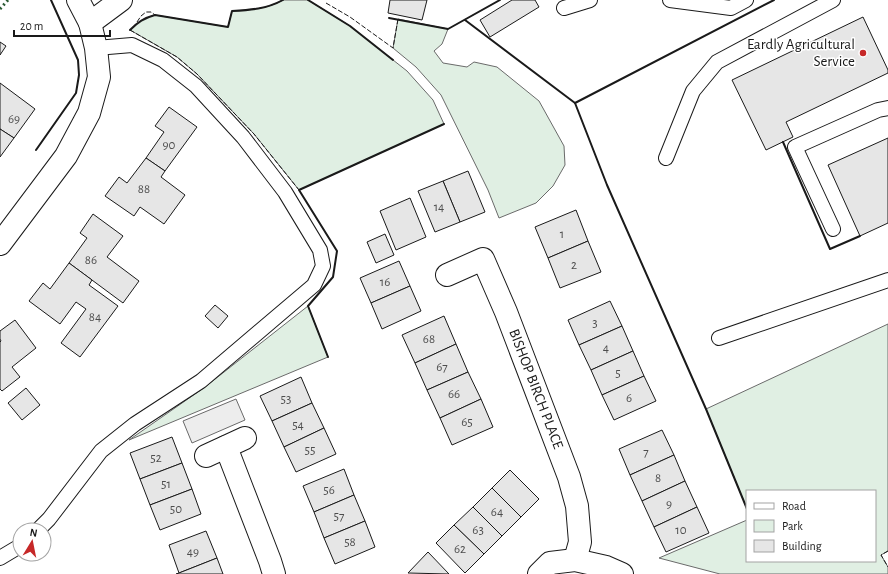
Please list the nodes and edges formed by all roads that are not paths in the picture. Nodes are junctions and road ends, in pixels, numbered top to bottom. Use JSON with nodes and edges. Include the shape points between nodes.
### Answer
{"nodes":[{"id":1,"x":78,"y":0,"type":"edge"},
{"id":2,"x":121,"y":0,"type":"edge"},
{"id":3,"x":590,"y":0,"type":"edge"},
{"id":4,"x":670,"y":0,"type":"edge"},
{"id":5,"x":746,"y":0,"type":"edge"},
{"id":6,"x":833,"y":0,"type":"edge"},
{"id":7,"x":564,"y":8,"type":"dead end"},
{"id":8,"x":90,"y":23,"type":"junction"},
{"id":9,"x":96,"y":48,"type":"junction"},
{"id":10,"x":888,"y":108,"type":"edge"},
{"id":11,"x":666,"y":158,"type":"dead end"},
{"id":12,"x":833,"y":229,"type":"dead end"},
{"id":13,"x":0,"y":244,"type":"edge"},
{"id":14,"x":447,"y":275,"type":"dead end"},
{"id":15,"x":888,"y":280,"type":"edge"},
{"id":16,"x":719,"y":338,"type":"dead end"},
{"id":17,"x":206,"y":456,"type":"dead end"},
{"id":18,"x":46,"y":522,"type":"edge"},
{"id":19,"x":12,"y":551,"type":"edge"},
{"id":20,"x":0,"y":558,"type":"edge"},
{"id":21,"x":575,"y":560,"type":"junction"},
{"id":22,"x":274,"y":574,"type":"edge"},
{"id":23,"x":539,"y":574,"type":"edge"},
{"id":24,"x":622,"y":574,"type":"edge"}],
"edges":[{"from":1,"to":8,"type":"street"},
{"from":2,"to":8,"type":"street"},
{"from":3,"to":7,"type":"lane"},
{"from":4,"to":5,"type":"lane","via":[[731,8]]},
{"from":6,"to":11,"type":"lane","via":[[717,62],[693,91]]},
{"from":8,"to":9,"type":"street"},
{"from":9,"to":13,"type":"street","via":[[99,77],[89,113],[66,156]]},
{"from":9,"to":18,"type":"lane","via":[[132,45],[163,60],[196,86],[243,136],[285,192],[320,250],[323,266],[314,285],[201,380],[135,424],[101,451]]},
{"from":10,"to":12,"type":"lane","via":[[878,110],[795,148]]},
{"from":14,"to":21,"type":"street","name":"BISHOP BIRCH PLACE","via":[[483,259],[570,477],[577,506],[580,542]]},
{"from":15,"to":16,"type":"lane"},
{"from":17,"to":22,"type":"street","via":[[235,442]]},
{"from":19,"to":20,"type":"lane"},
{"from":21,"to":23,"type":"street","via":[[550,563]]},
{"from":21,"to":24,"type":"street","via":[[606,567]]}]}
